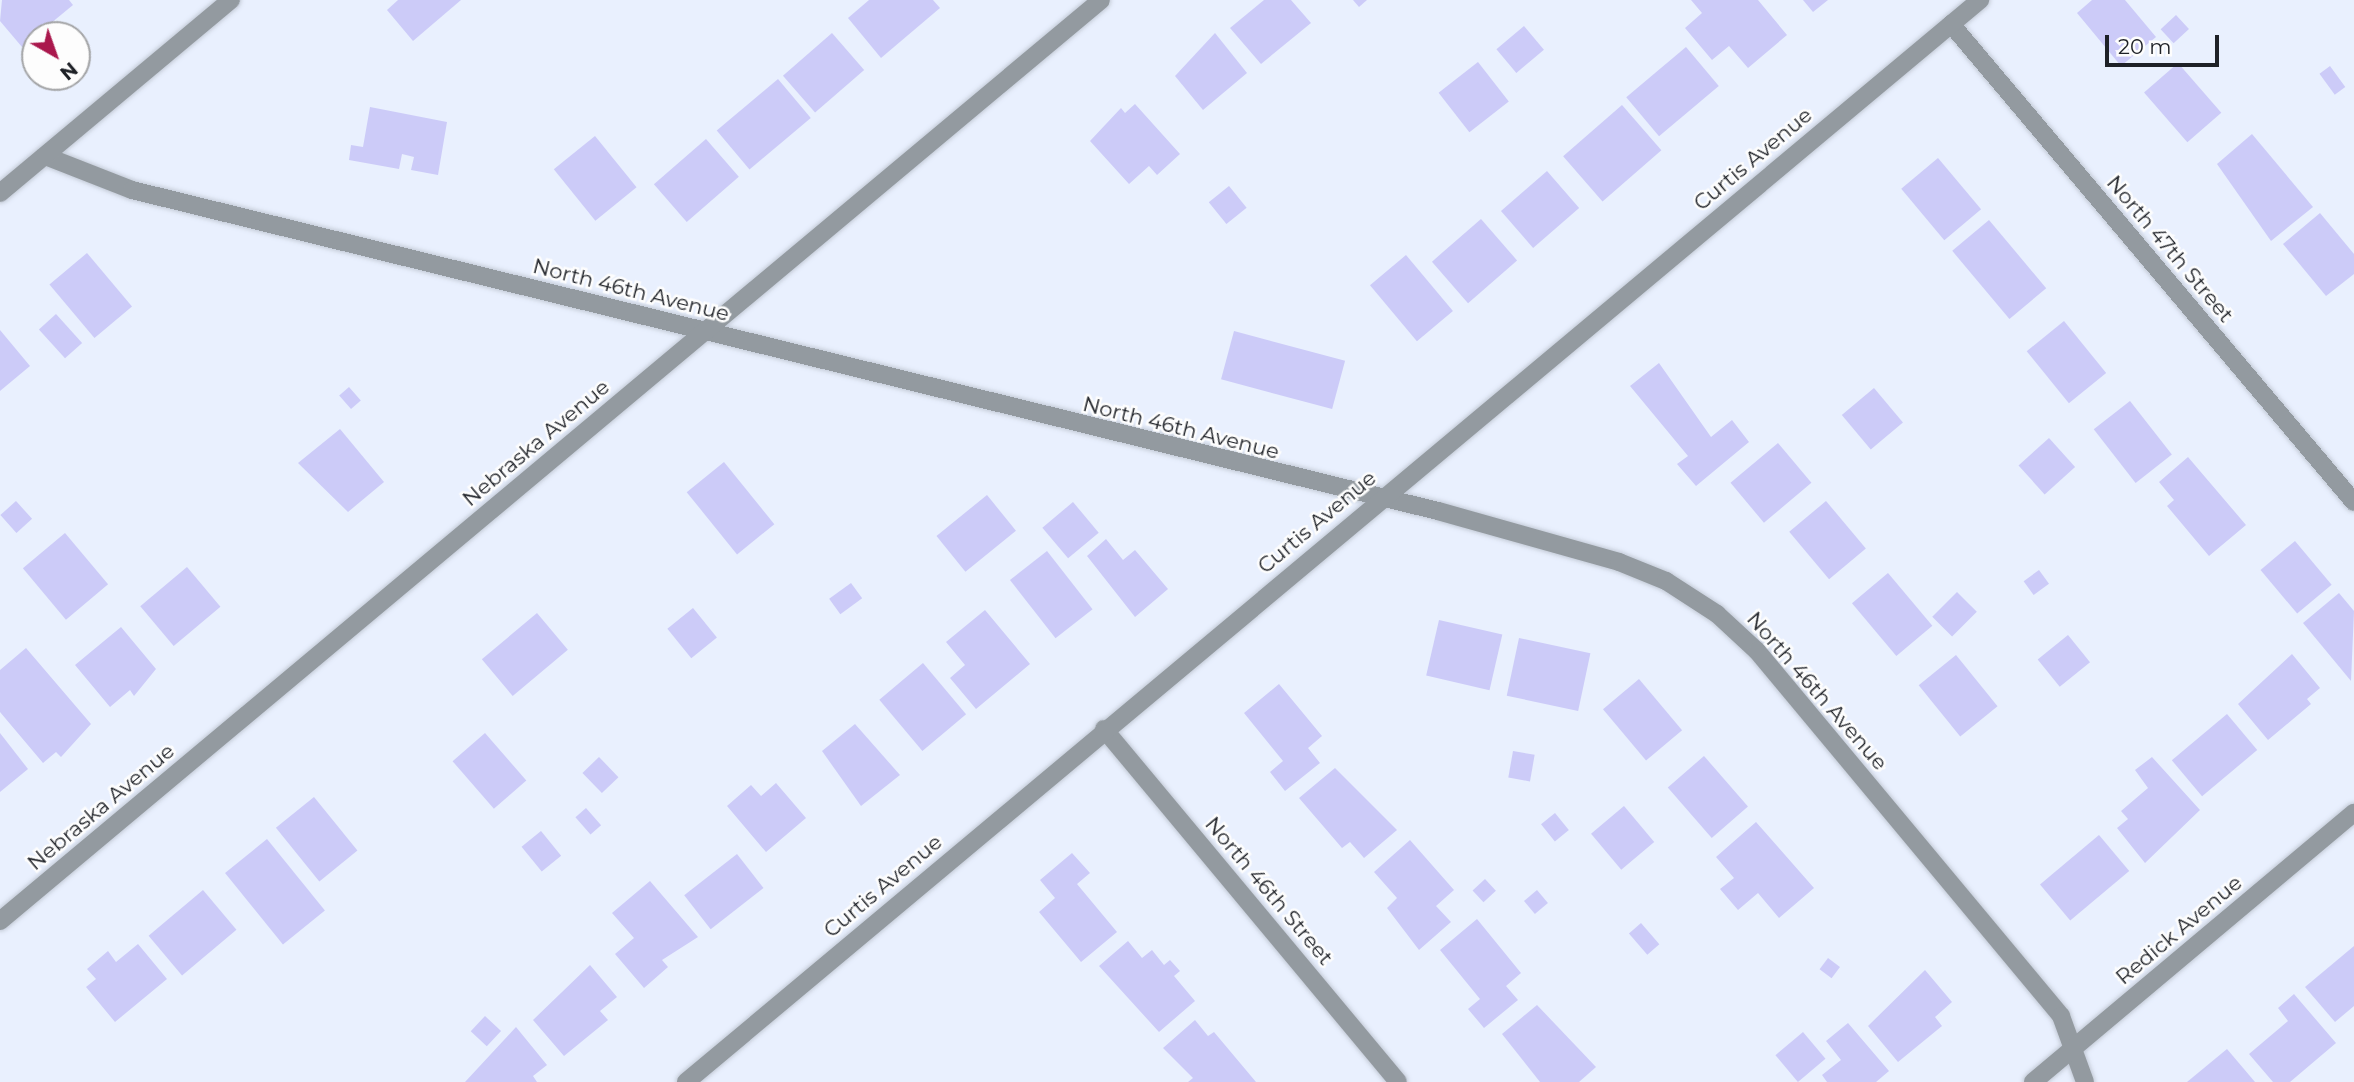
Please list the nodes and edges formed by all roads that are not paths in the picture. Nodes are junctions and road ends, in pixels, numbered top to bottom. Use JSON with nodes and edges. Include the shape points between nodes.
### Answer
{"nodes":[{"id":1,"x":231,"y":0,"type":"edge"},
{"id":2,"x":1101,"y":0,"type":"edge"},
{"id":3,"x":1980,"y":0,"type":"edge"},
{"id":4,"x":1951,"y":24,"type":"junction"},
{"id":5,"x":45,"y":156,"type":"junction"},
{"id":6,"x":0,"y":193,"type":"edge"},
{"id":7,"x":704,"y":331,"type":"junction"},
{"id":8,"x":1378,"y":500,"type":"junction"},
{"id":9,"x":2354,"y":502,"type":"edge"},
{"id":10,"x":1104,"y":729,"type":"junction"},
{"id":11,"x":2354,"y":813,"type":"edge"},
{"id":12,"x":0,"y":921,"type":"edge"},
{"id":13,"x":2072,"y":1049,"type":"junction"},
{"id":14,"x":686,"y":1082,"type":"edge"},
{"id":15,"x":1398,"y":1082,"type":"edge"},
{"id":16,"x":2033,"y":1082,"type":"edge"},
{"id":17,"x":2085,"y":1082,"type":"edge"}],
"edges":[{"from":1,"to":5,"type":"street"},
{"from":2,"to":7,"type":"street","name":"Nebraska Avenue"},
{"from":3,"to":4,"type":"street","name":"Curtis Avenue"},
{"from":4,"to":8,"type":"street","name":"Curtis Avenue"},
{"from":4,"to":9,"type":"street","name":"North 47th Street"},
{"from":5,"to":6,"type":"street"},
{"from":5,"to":7,"type":"street","name":"North 46th Avenue","via":[[132,190]]},
{"from":7,"to":8,"type":"street","name":"North 46th Avenue"},
{"from":7,"to":12,"type":"street","name":"Nebraska Avenue"},
{"from":8,"to":10,"type":"street","name":"Curtis Avenue"},
{"from":8,"to":13,"type":"street","name":"North 46th Avenue","via":[[1619,562],[1717,614],[1757,651],[2061,1016]]},
{"from":10,"to":14,"type":"street","name":"Curtis Avenue"},
{"from":10,"to":15,"type":"street","name":"North 46th Street"},
{"from":11,"to":13,"type":"street","name":"Redick Avenue"},
{"from":13,"to":16,"type":"street","name":"Redick Avenue"},
{"from":13,"to":17,"type":"street","name":"North 46th Avenue"}]}
